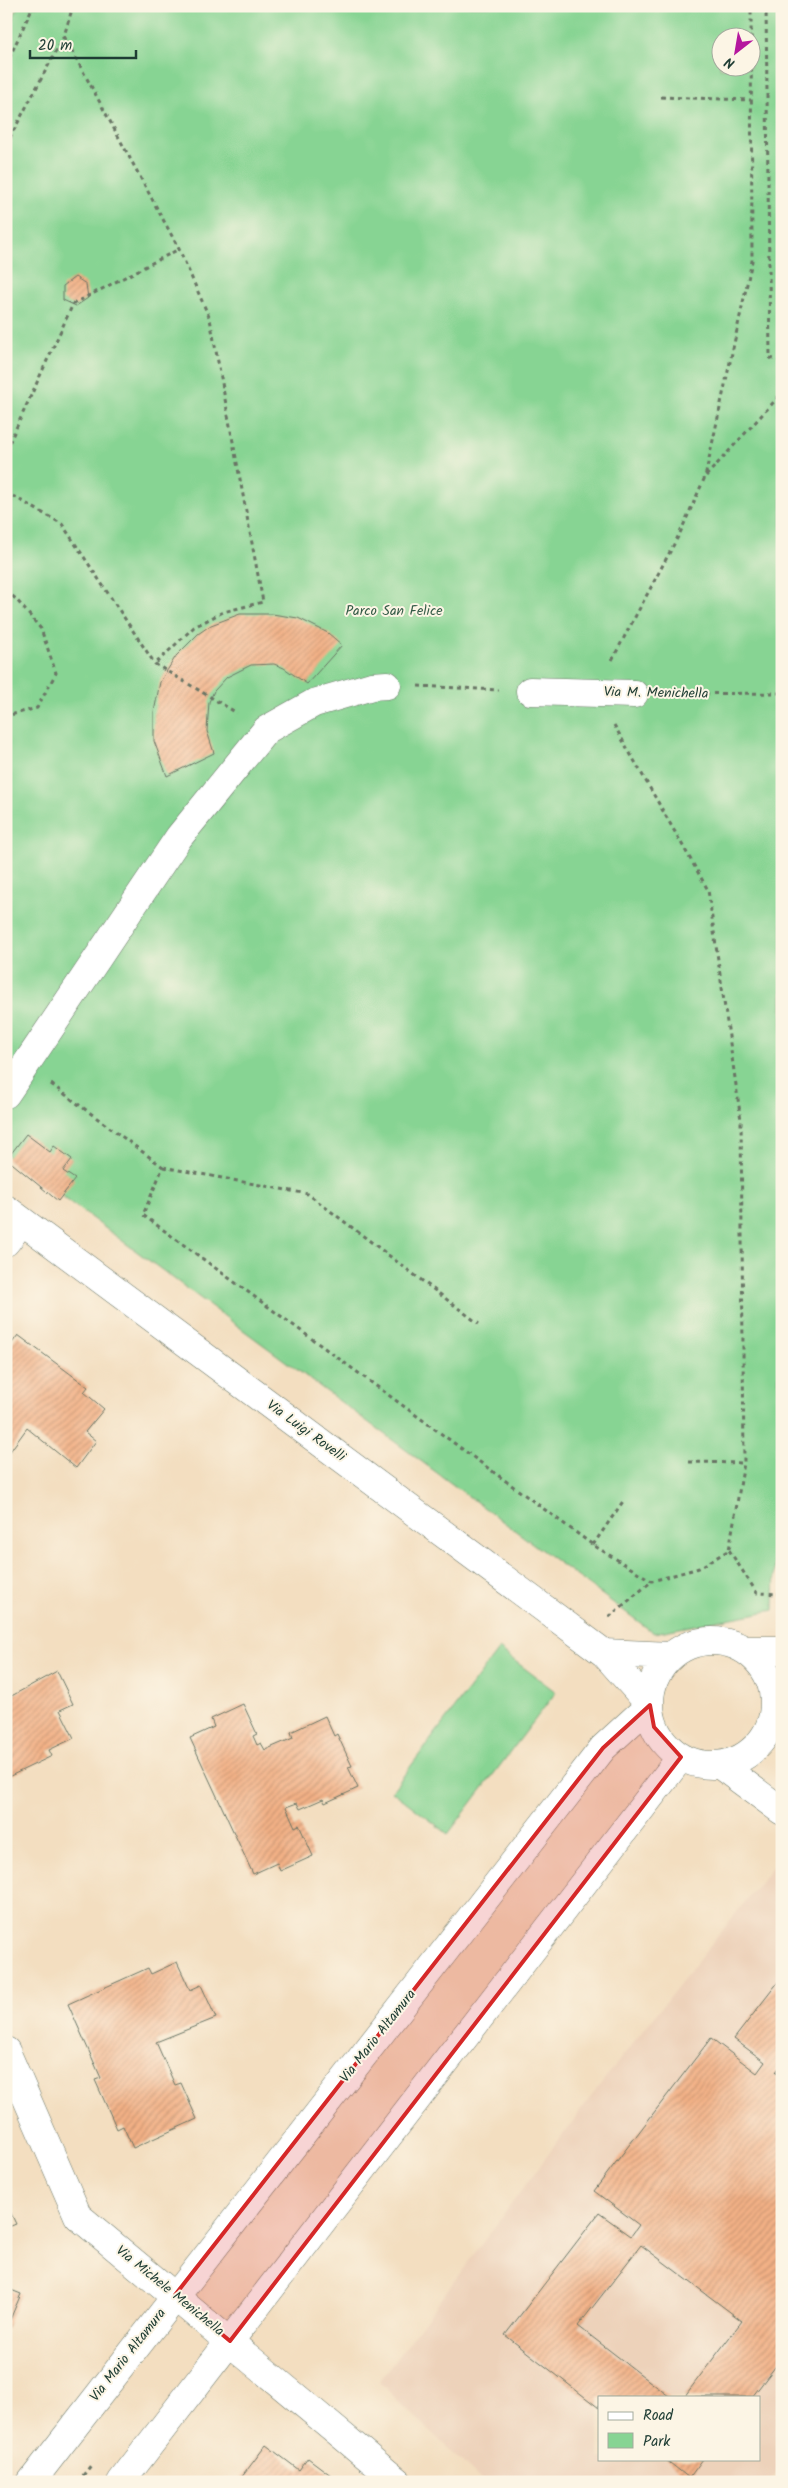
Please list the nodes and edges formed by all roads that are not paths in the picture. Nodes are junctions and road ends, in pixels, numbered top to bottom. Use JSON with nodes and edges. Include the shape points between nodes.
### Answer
{"nodes":[{"id":1,"x":388,"y":685,"type":"road end"},
{"id":2,"x":530,"y":691,"type":"road end"},
{"id":3,"x":634,"y":694,"type":"road end"},
{"id":4,"x":6,"y":1094,"type":"edge"},
{"id":5,"x":12,"y":1224,"type":"edge"},
{"id":6,"x":745,"y":1650,"type":"junction"},
{"id":7,"x":782,"y":1650,"type":"edge"},
{"id":8,"x":604,"y":1653,"type":"junction"},
{"id":9,"x":671,"y":1656,"type":"junction"},
{"id":10,"x":650,"y":1705,"type":"junction"},
{"id":11,"x":777,"y":1736,"type":"edge"},
{"id":12,"x":681,"y":1757,"type":"junction"},
{"id":13,"x":720,"y":1765,"type":"junction"},
{"id":14,"x":782,"y":1812,"type":"edge"},
{"id":15,"x":6,"y":2051,"type":"edge"},
{"id":16,"x":175,"y":2295,"type":"junction"},
{"id":17,"x":230,"y":2341,"type":"junction"},
{"id":18,"x":31,"y":2482,"type":"edge"},
{"id":19,"x":121,"y":2482,"type":"edge"},
{"id":20,"x":398,"y":2482,"type":"edge"}],
"edges":[{"from":1,"to":4,"type":"street","via":[[372,686],[314,703],[266,730],[180,837]]},
{"from":2,"to":3,"type":"street","name":"Via M. Menichella"},
{"from":5,"to":8,"type":"street","name":"Via Luigi Rovelli"},
{"from":6,"to":7,"type":"street"},
{"from":6,"to":9,"type":"street","via":[[725,1642],[706,1640],[685,1646]]},
{"from":6,"to":11,"type":"street","via":[[759,1660],[771,1680]]},
{"from":8,"to":9,"type":"street"},
{"from":8,"to":10,"type":"street"},
{"from":9,"to":10,"type":"street","via":[[658,1670]]},
{"from":10,"to":12,"type":"street","via":[[654,1727],[666,1745]]},
{"from":10,"to":16,"type":"street","name":"Via Mario Altamura","via":[[603,1748]]},
{"from":11,"to":13,"type":"street","via":[[740,1759]]},
{"from":12,"to":13,"type":"street","via":[[703,1765]]},
{"from":12,"to":17,"type":"street"},
{"from":13,"to":14,"type":"street"},
{"from":15,"to":16,"type":"street","name":"Via Michele Menichella","via":[[78,2216]]},
{"from":16,"to":17,"type":"street","name":"Via Michele Menichella"},
{"from":16,"to":18,"type":"street","name":"Via Mario Altamura"},
{"from":17,"to":19,"type":"street"},
{"from":17,"to":20,"type":"street","name":"Via Michele Menichella"}]}
